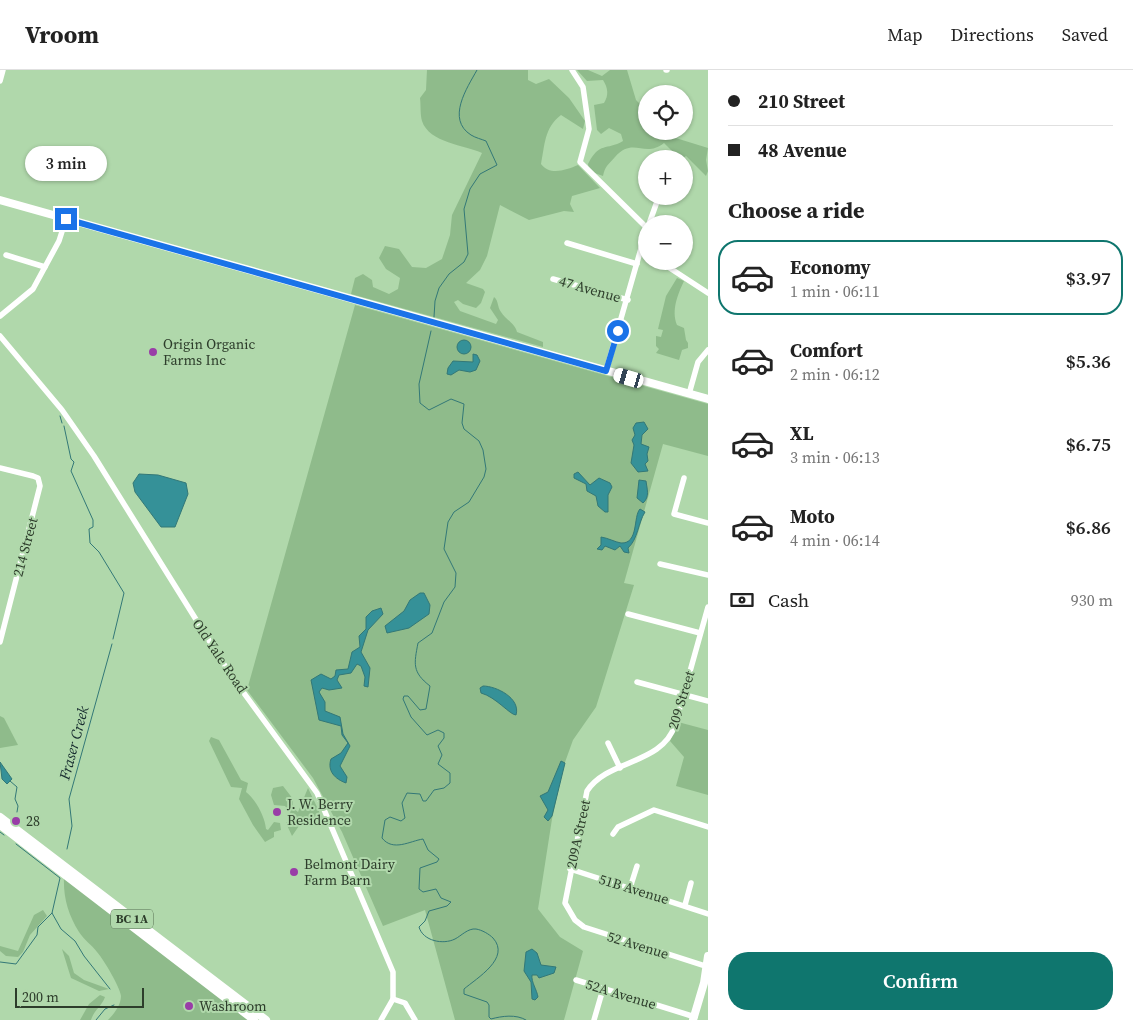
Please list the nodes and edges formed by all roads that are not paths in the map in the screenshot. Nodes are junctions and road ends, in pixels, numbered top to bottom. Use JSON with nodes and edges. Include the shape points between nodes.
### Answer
{"nodes":[{"id":1,"x":3,"y":70,"type":"edge"},
{"id":2,"x":572,"y":70,"type":"edge"},
{"id":3,"x":0,"y":81,"type":"edge"},
{"id":4,"x":0,"y":200,"type":"edge"},
{"id":5,"x":66,"y":219,"type":"junction"},
{"id":6,"x":638,"y":219,"type":"edge"},
{"id":7,"x":567,"y":243,"type":"dead end"},
{"id":8,"x":6,"y":255,"type":"dead end"},
{"id":9,"x":637,"y":264,"type":"joint"},
{"id":10,"x":45,"y":267,"type":"junction"},
{"id":11,"x":673,"y":270,"type":"edge"},
{"id":12,"x":553,"y":279,"type":"dead end"},
{"id":13,"x":708,"y":293,"type":"edge"},
{"id":14,"x":628,"y":300,"type":"junction"},
{"id":15,"x":0,"y":316,"type":"edge"},
{"id":16,"x":0,"y":336,"type":"edge"},
{"id":17,"x":708,"y":350,"type":"edge"},
{"id":18,"x":606,"y":371,"type":"junction"},
{"id":19,"x":689,"y":394,"type":"junction"},
{"id":20,"x":708,"y":400,"type":"edge"},
{"id":21,"x":0,"y":468,"type":"edge"},
{"id":22,"x":684,"y":478,"type":"dead end"},
{"id":23,"x":708,"y":523,"type":"edge"},
{"id":24,"x":660,"y":564,"type":"dead end"},
{"id":25,"x":708,"y":575,"type":"edge"},
{"id":26,"x":708,"y":606,"type":"edge"},
{"id":27,"x":628,"y":614,"type":"dead end"},
{"id":28,"x":700,"y":633,"type":"junction"},
{"id":29,"x":0,"y":642,"type":"edge"},
{"id":30,"x":637,"y":682,"type":"dead end"},
{"id":31,"x":683,"y":694,"type":"junction"},
{"id":32,"x":708,"y":701,"type":"edge"},
{"id":33,"x":608,"y":743,"type":"dead end"},
{"id":34,"x":620,"y":768,"type":"junction"},
{"id":35,"x":0,"y":817,"type":"edge"},
{"id":36,"x":0,"y":825,"type":"edge"},
{"id":37,"x":708,"y":827,"type":"edge"},
{"id":38,"x":613,"y":834,"type":"dead end"},
{"id":39,"x":637,"y":866,"type":"dead end"},
{"id":40,"x":570,"y":869,"type":"junction"},
{"id":41,"x":691,"y":883,"type":"dead end"},
{"id":42,"x":630,"y":888,"type":"junction"},
{"id":43,"x":685,"y":905,"type":"junction"},
{"id":44,"x":696,"y":909,"type":"junction"},
{"id":45,"x":708,"y":909,"type":"edge"},
{"id":46,"x":708,"y":914,"type":"edge"},
{"id":47,"x":572,"y":916,"type":"joint"},
{"id":48,"x":708,"y":956,"type":"edge"},
{"id":49,"x":707,"y":967,"type":"edge"},
{"id":50,"x":576,"y":980,"type":"dead end"},
{"id":51,"x":706,"y":980,"type":"edge"},
{"id":52,"x":603,"y":988,"type":"junction"},
{"id":53,"x":392,"y":999,"type":"junction"},
{"id":54,"x":694,"y":1018,"type":"edge"},
{"id":55,"x":254,"y":1020,"type":"edge"},
{"id":56,"x":266,"y":1020,"type":"edge"},
{"id":57,"x":381,"y":1020,"type":"edge"},
{"id":58,"x":415,"y":1020,"type":"edge"},
{"id":59,"x":594,"y":1020,"type":"edge"}],
"edges":[{"from":1,"to":3,"type":"street"},
{"from":2,"to":6,"type":"street","via":[[583,87],[589,129],[580,162]]},
{"from":4,"to":5,"type":"main road"},
{"from":5,"to":10,"type":"street"},
{"from":5,"to":18,"type":"main road"},
{"from":7,"to":9,"type":"street"},
{"from":8,"to":10,"type":"street"},
{"from":9,"to":14,"type":"street"},
{"from":10,"to":15,"type":"street","via":[[33,289]]},
{"from":11,"to":13,"type":"street"},
{"from":12,"to":14,"type":"street","name":"47 Avenue"},
{"from":14,"to":18,"type":"street"},
{"from":16,"to":53,"type":"street","name":"Old Yale Road","via":[[62,410],[94,456],[230,674],[317,793],[393,972]]},
{"from":17,"to":19,"type":"street","via":[[698,362]]},
{"from":18,"to":19,"type":"main road"},
{"from":19,"to":20,"type":"main road"},
{"from":21,"to":29,"type":"street","name":"214 Street","via":[[33,476],[40,481],[40,492]]},
{"from":22,"to":23,"type":"street","via":[[674,514]]},
{"from":24,"to":25,"type":"street"},
{"from":26,"to":28,"type":"street","name":"209 Street"},
{"from":27,"to":28,"type":"street"},
{"from":28,"to":31,"type":"street","name":"209 Street"},
{"from":30,"to":31,"type":"street"},
{"from":31,"to":32,"type":"street"},
{"from":31,"to":34,"type":"street","name":"209 Street","via":[[673,731],[665,743]]},
{"from":33,"to":34,"type":"street"},
{"from":34,"to":40,"type":"street","name":"209A Street","via":[[597,779],[587,791]]},
{"from":35,"to":56,"type":"main road","number":"BC 1A"},
{"from":36,"to":55,"type":"main road","number":"BC 1A"},
{"from":37,"to":38,"type":"street","via":[[652,810],[618,826]]},
{"from":39,"to":42,"type":"street"},
{"from":40,"to":42,"type":"street","name":"51B Avenue"},
{"from":40,"to":47,"type":"street","name":"209A Street","via":[[565,903]]},
{"from":41,"to":43,"type":"street"},
{"from":42,"to":43,"type":"street","name":"51B Avenue"},
{"from":43,"to":44,"type":"street","name":"51B Avenue"},
{"from":44,"to":45,"type":"street","name":"51B Avenue"},
{"from":44,"to":46,"type":"street","name":"51B Avenue"},
{"from":47,"to":49,"type":"street","name":"52 Avenue","via":[[587,929]]},
{"from":48,"to":49,"type":"main road"},
{"from":49,"to":51,"type":"main road"},
{"from":50,"to":52,"type":"street","name":"52A Avenue"},
{"from":51,"to":54,"type":"main road"},
{"from":52,"to":54,"type":"street","name":"52A Avenue"},
{"from":52,"to":59,"type":"street"},
{"from":53,"to":57,"type":"street","name":"Old Yale Road"},
{"from":53,"to":58,"type":"street","via":[[405,1003]]}]}
